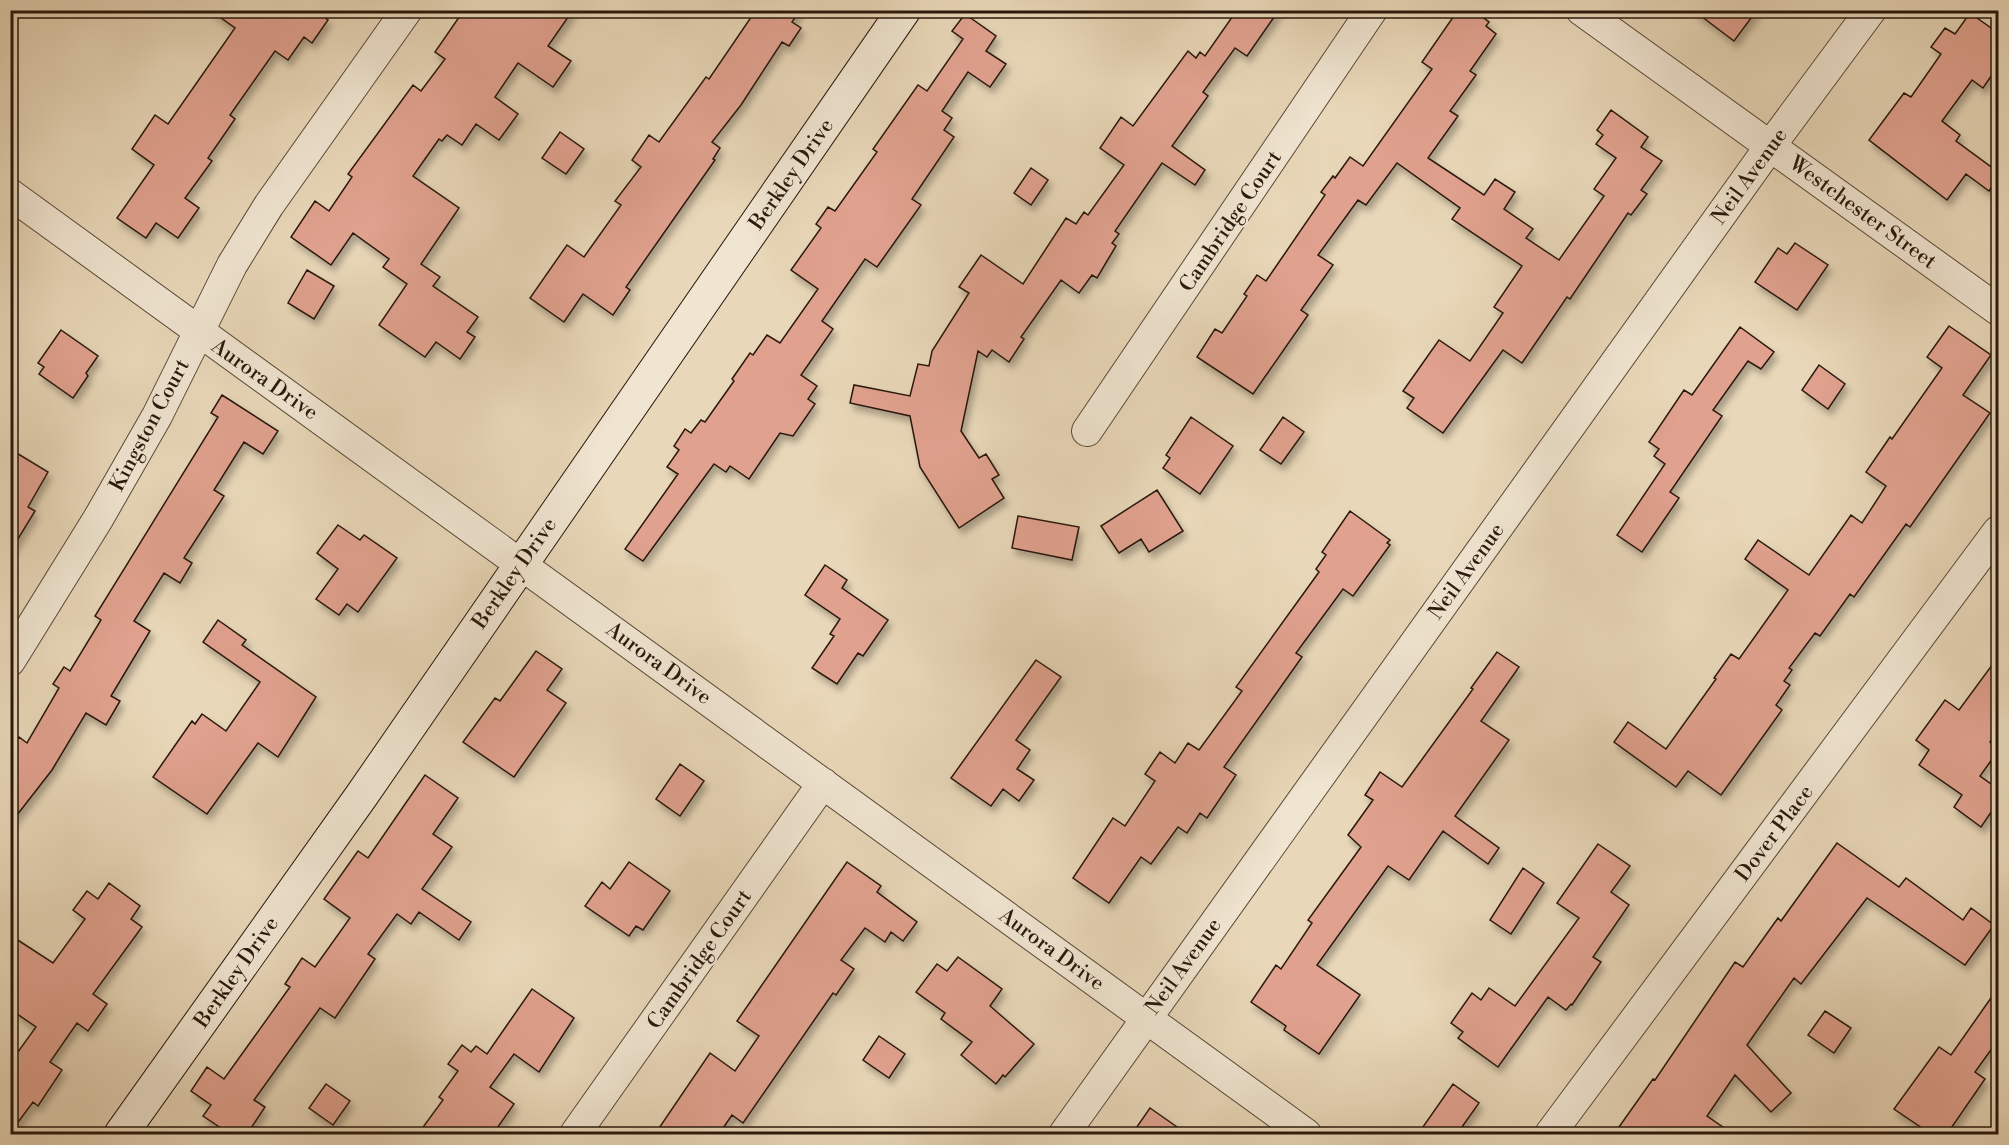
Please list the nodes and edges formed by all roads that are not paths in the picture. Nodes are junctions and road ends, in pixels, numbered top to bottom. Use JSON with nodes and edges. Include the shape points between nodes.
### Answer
{"nodes":[{"id":1,"x":407,"y":10,"type":"edge"},
{"id":2,"x":904,"y":10,"type":"edge"},
{"id":3,"x":1372,"y":10,"type":"edge"},
{"id":4,"x":1581,"y":10,"type":"edge"},
{"id":5,"x":1871,"y":10,"type":"edge"},
{"id":6,"x":1771,"y":145,"type":"junction"},
{"id":7,"x":10,"y":194,"type":"edge"},
{"id":8,"x":1998,"y":310,"type":"edge"},
{"id":9,"x":198,"y":332,"type":"junction"},
{"id":10,"x":1088,"y":431,"type":"dead end"},
{"id":11,"x":1998,"y":531,"type":"edge"},
{"id":12,"x":521,"y":562,"type":"junction"},
{"id":13,"x":10,"y":661,"type":"edge"},
{"id":14,"x":823,"y":783,"type":"junction"},
{"id":15,"x":1146,"y":1018,"type":"junction"},
{"id":16,"x":121,"y":1134,"type":"edge"},
{"id":17,"x":575,"y":1134,"type":"edge"},
{"id":18,"x":1064,"y":1134,"type":"edge"},
{"id":19,"x":1306,"y":1134,"type":"edge"},
{"id":20,"x":1550,"y":1134,"type":"edge"}],
"edges":[{"from":1,"to":9,"type":"street","name":"Kingston Court","via":[[269,205],[232,265]]},
{"from":2,"to":12,"type":"street","name":"Berkley Drive"},
{"from":3,"to":10,"type":"street","name":"Cambridge Court"},
{"from":4,"to":6,"type":"street","name":"Westchester Street"},
{"from":5,"to":6,"type":"street","name":"Neil Avenue"},
{"from":6,"to":8,"type":"street","name":"Westchester Street"},
{"from":6,"to":15,"type":"street","name":"Neil Avenue"},
{"from":7,"to":9,"type":"street","name":"Aurora Drive"},
{"from":9,"to":12,"type":"street","name":"Aurora Drive"},
{"from":9,"to":13,"type":"street","name":"Kingston Court","via":[[157,416]]},
{"from":11,"to":20,"type":"street","name":"Dover Place"},
{"from":12,"to":14,"type":"street","name":"Aurora Drive"},
{"from":12,"to":16,"type":"street","name":"Berkley Drive","via":[[355,805]]},
{"from":14,"to":15,"type":"street","name":"Aurora Drive"},
{"from":14,"to":17,"type":"street","name":"Cambridge Court"},
{"from":15,"to":18,"type":"street","name":"Neil Avenue"},
{"from":15,"to":19,"type":"street","name":"Aurora Drive"}]}
